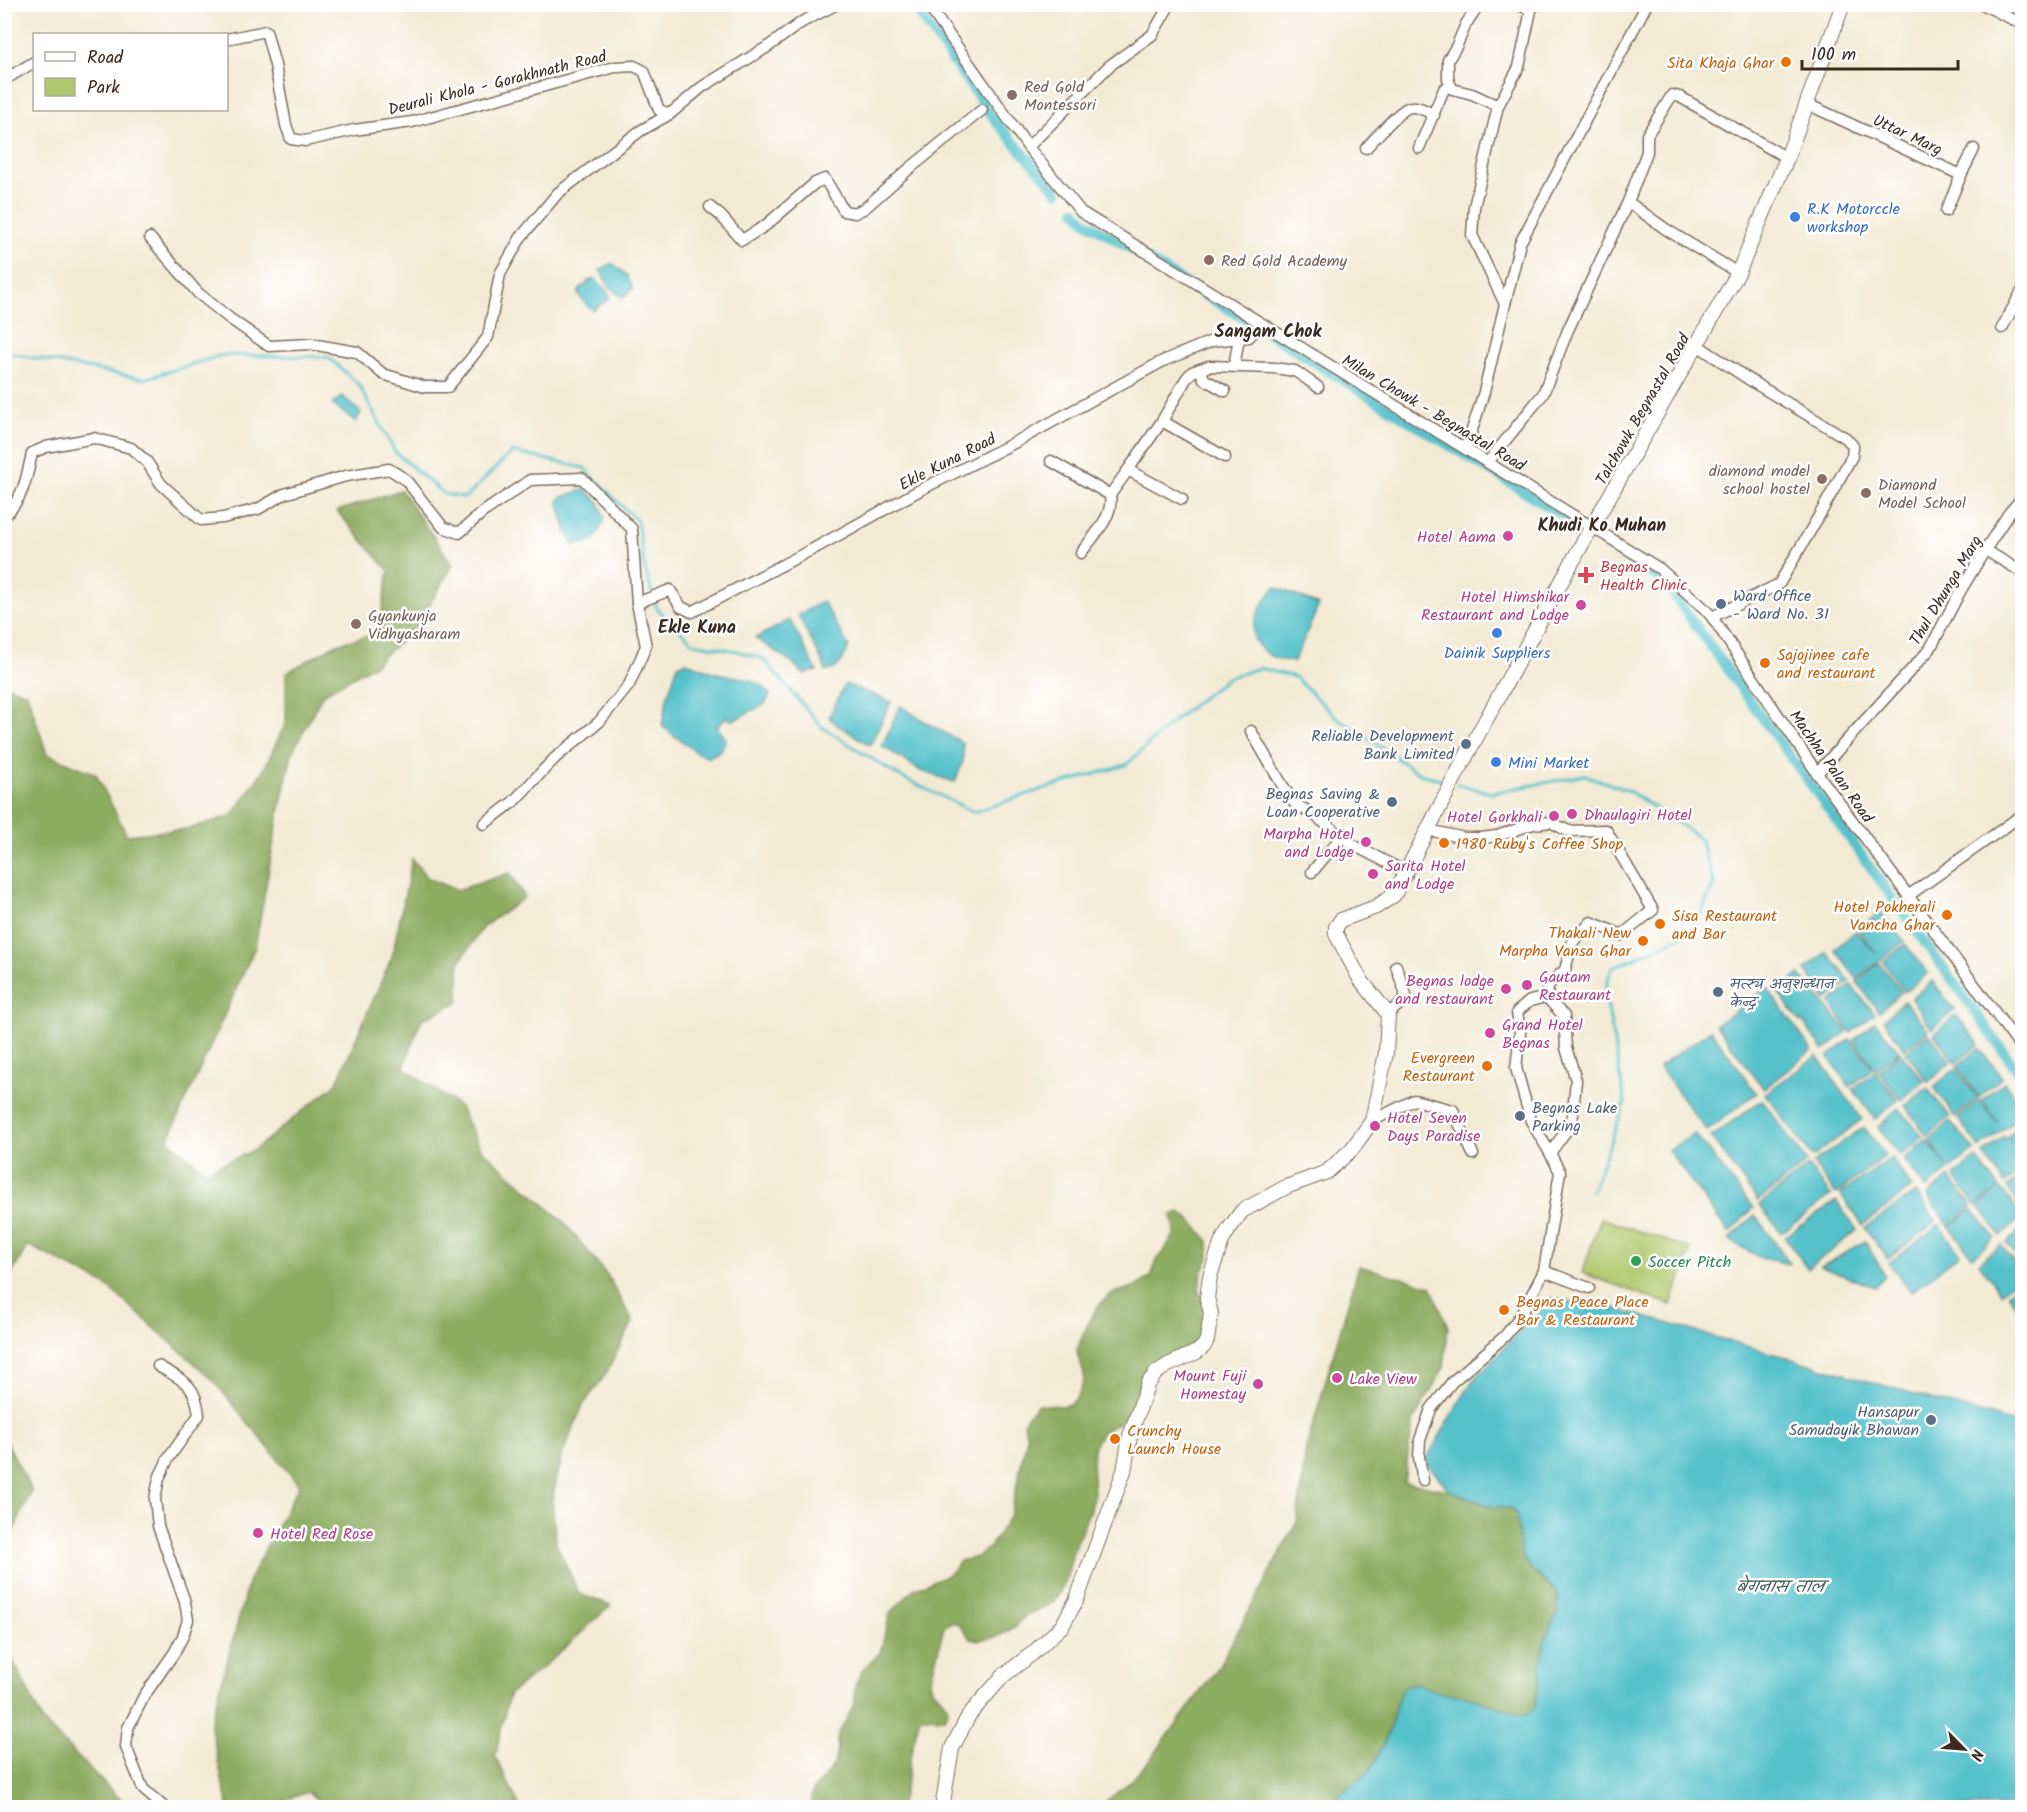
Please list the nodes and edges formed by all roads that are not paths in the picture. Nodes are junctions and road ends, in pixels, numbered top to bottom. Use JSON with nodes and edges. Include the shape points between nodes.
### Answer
{"nodes":[{"id":1,"x":837,"y":4,"type":"edge"},
{"id":2,"x":927,"y":4,"type":"edge"},
{"id":3,"x":1170,"y":4,"type":"edge"},
{"id":4,"x":1479,"y":4,"type":"edge"},
{"id":5,"x":1518,"y":4,"type":"edge"},
{"id":6,"x":1647,"y":4,"type":"edge"},
{"id":7,"x":1843,"y":4,"type":"edge"},
{"id":8,"x":1982,"y":4,"type":"edge"},
{"id":9,"x":1533,"y":7,"type":"edge"},
{"id":10,"x":2022,"y":24,"type":"edge"},
{"id":11,"x":228,"y":39,"type":"edge"},
{"id":12,"x":33,"y":63,"type":"edge"},
{"id":13,"x":4,"y":80,"type":"edge"},
{"id":14,"x":1451,"y":86,"type":"junction"},
{"id":15,"x":1807,"y":104,"type":"junction"},
{"id":16,"x":1498,"y":106,"type":"junction"},
{"id":17,"x":982,"y":110,"type":"dead end"},
{"id":18,"x":670,"y":114,"type":"junction"},
{"id":19,"x":1434,"y":115,"type":"junction"},
{"id":20,"x":1028,"y":147,"type":"junction"},
{"id":21,"x":1366,"y":147,"type":"dead end"},
{"id":22,"x":1419,"y":148,"type":"dead end"},
{"id":23,"x":1974,"y":149,"type":"dead end"},
{"id":24,"x":1787,"y":158,"type":"junction"},
{"id":25,"x":1961,"y":175,"type":"junction"},
{"id":26,"x":1628,"y":202,"type":"junction"},
{"id":27,"x":710,"y":207,"type":"dead end"},
{"id":28,"x":1946,"y":211,"type":"dead end"},
{"id":29,"x":150,"y":238,"type":"dead end"},
{"id":30,"x":1738,"y":273,"type":"junction"},
{"id":31,"x":2022,"y":291,"type":"edge"},
{"id":32,"x":1505,"y":304,"type":"junction"},
{"id":33,"x":1261,"y":324,"type":"junction"},
{"id":34,"x":2002,"y":328,"type":"dead end"},
{"id":35,"x":1244,"y":338,"type":"junction"},
{"id":36,"x":1697,"y":345,"type":"junction"},
{"id":37,"x":1234,"y":366,"type":"junction"},
{"id":38,"x":1200,"y":369,"type":"junction"},
{"id":39,"x":1318,"y":387,"type":"dead end"},
{"id":40,"x":1225,"y":391,"type":"dead end"},
{"id":41,"x":1162,"y":421,"type":"junction"},
{"id":42,"x":1466,"y":449,"type":"junction"},
{"id":43,"x":1224,"y":457,"type":"dead end"},
{"id":44,"x":1051,"y":462,"type":"dead end"},
{"id":45,"x":1488,"y":462,"type":"junction"},
{"id":46,"x":1128,"y":470,"type":"junction"},
{"id":47,"x":1110,"y":495,"type":"junction"},
{"id":48,"x":2022,"y":498,"type":"edge"},
{"id":49,"x":1182,"y":499,"type":"dead end"},
{"id":50,"x":4,"y":517,"type":"edge"},
{"id":51,"x":1592,"y":528,"type":"junction"},
{"id":52,"x":1985,"y":550,"type":"junction"},
{"id":53,"x":1081,"y":553,"type":"dead end"},
{"id":54,"x":2022,"y":572,"type":"edge"},
{"id":55,"x":637,"y":603,"type":"junction"},
{"id":56,"x":1712,"y":617,"type":"junction"},
{"id":57,"x":1251,"y":731,"type":"dead end"},
{"id":58,"x":1817,"y":773,"type":"junction"},
{"id":59,"x":2022,"y":815,"type":"edge"},
{"id":60,"x":484,"y":824,"type":"dead end"},
{"id":61,"x":1428,"y":830,"type":"junction"},
{"id":62,"x":1343,"y":835,"type":"junction"},
{"id":63,"x":1312,"y":872,"type":"dead end"},
{"id":64,"x":1406,"y":872,"type":"junction"},
{"id":65,"x":1908,"y":896,"type":"junction"},
{"id":66,"x":1396,"y":966,"type":"dead end"},
{"id":67,"x":1546,"y":997,"type":"junction"},
{"id":68,"x":1388,"y":1014,"type":"junction"},
{"id":69,"x":2022,"y":1049,"type":"edge"},
{"id":70,"x":1372,"y":1121,"type":"junction"},
{"id":71,"x":1550,"y":1153,"type":"junction"},
{"id":72,"x":1473,"y":1154,"type":"dead end"},
{"id":73,"x":1544,"y":1271,"type":"junction"},
{"id":74,"x":1588,"y":1288,"type":"dead end"},
{"id":75,"x":158,"y":1366,"type":"dead end"},
{"id":76,"x":1423,"y":1481,"type":"dead end"},
{"id":77,"x":165,"y":1808,"type":"edge"},
{"id":78,"x":942,"y":1808,"type":"edge"}],
"edges":[{"from":1,"to":18,"type":"street","via":[[702,87]]},
{"from":2,"to":20,"type":"street","name":"Milan Chowk - Begnastal Road"},
{"from":3,"to":20,"type":"street","via":[[1152,35],[1109,66]]},
{"from":4,"to":14,"type":"street","via":[[1448,60]]},
{"from":5,"to":9,"type":"street"},
{"from":6,"to":32,"type":"street","via":[[1521,243]]},
{"from":7,"to":15,"type":"main road","name":"Talchowk Begnastal Road"},
{"from":8,"to":10,"type":"street"},
{"from":9,"to":16,"type":"street","via":[[1519,67]]},
{"from":11,"to":18,"type":"street","name":"Deurali Khola - Gorakhnath Road","via":[[266,31],[291,139],[305,141],[412,122],[615,67],[634,66],[644,71],[659,110]]},
{"from":12,"to":13,"type":"street"},
{"from":14,"to":16,"type":"street"},
{"from":14,"to":19,"type":"street","via":[[1444,89]]},
{"from":15,"to":24,"type":"main road","name":"Talchowk Begnastal Road"},
{"from":15,"to":25,"type":"street","name":"Uttar Marg"},
{"from":16,"to":32,"type":"street","via":[[1474,207],[1472,235]]},
{"from":17,"to":27,"type":"street","via":[[855,213],[844,210],[825,179],[742,240]]},
{"from":18,"to":29,"type":"street","via":[[640,131],[558,193],[521,237],[500,274],[488,337],[447,387],[425,387],[382,374],[357,352],[311,344],[269,346],[198,293]]},
{"from":19,"to":21,"type":"street","via":[[1411,107],[1399,112]]},
{"from":19,"to":22,"type":"street"},
{"from":20,"to":33,"type":"street","name":"Milan Chowk - Begnastal Road","via":[[1081,212]]},
{"from":23,"to":25,"type":"street"},
{"from":24,"to":26,"type":"street","via":[[1672,95],[1647,135],[1647,152]]},
{"from":24,"to":30,"type":"main road","name":"Talchowk Begnastal Road"},
{"from":25,"to":28,"type":"street"},
{"from":26,"to":30,"type":"street"},
{"from":26,"to":45,"type":"street","via":[[1568,330],[1543,394]]},
{"from":30,"to":36,"type":"main road","name":"Talchowk Begnastal Road"},
{"from":31,"to":34,"type":"street"},
{"from":32,"to":42,"type":"street"},
{"from":33,"to":35,"type":"street"},
{"from":33,"to":42,"type":"street","name":"Milan Chowk - Begnastal Road"},
{"from":35,"to":37,"type":"street"},
{"from":35,"to":55,"type":"street","name":"Ekle Kuna Road","via":[[1212,341],[1163,361],[692,612],[681,607],[670,590]]},
{"from":36,"to":51,"type":"main road","name":"Talchowk Begnastal Road"},
{"from":36,"to":56,"type":"street","via":[[1853,446],[1852,456],[1779,584]]},
{"from":37,"to":38,"type":"street"},
{"from":37,"to":39,"type":"street","via":[[1295,371]]},
{"from":38,"to":40,"type":"street","via":[[1204,379]]},
{"from":38,"to":41,"type":"street","via":[[1185,379]]},
{"from":41,"to":43,"type":"street"},
{"from":41,"to":46,"type":"street"},
{"from":42,"to":45,"type":"street","name":"Milan Chowk - Begnastal Road"},
{"from":44,"to":47,"type":"street"},
{"from":45,"to":51,"type":"street","name":"Milan Chowk - Begnastal Road"},
{"from":46,"to":47,"type":"street"},
{"from":46,"to":49,"type":"street"},
{"from":47,"to":53,"type":"street","via":[[1109,512]]},
{"from":48,"to":52,"type":"street","name":"Thul Dhunga Marg"},
{"from":50,"to":55,"type":"street","via":[[25,488],[32,453],[94,438],[131,448],[147,462],[161,484],[201,520],[258,509],[284,494],[346,476],[389,470],[405,479],[443,527],[459,533],[530,480],[582,478],[632,529]]},
{"from":51,"to":56,"type":"street","name":"Machha Palan Road","via":[[1660,569]]},
{"from":51,"to":61,"type":"main road","name":"Talchowk Begnastal Road"},
{"from":52,"to":54,"type":"street"},
{"from":52,"to":58,"type":"street","name":"Thul Dhunga Marg","via":[[1930,649]]},
{"from":55,"to":60,"type":"street","via":[[646,646],[629,685],[599,722]]},
{"from":56,"to":58,"type":"street","name":"Machha Palan Road"},
{"from":57,"to":62,"type":"street","via":[[1295,804]]},
{"from":58,"to":65,"type":"street","name":"Machha Palan Road"},
{"from":59,"to":65,"type":"street"},
{"from":61,"to":64,"type":"main road","name":"Talchowk Begnastal Road"},
{"from":61,"to":67,"type":"street","via":[[1464,838],[1497,836],[1551,822],[1568,831],[1606,830],[1653,910],[1622,935],[1591,922],[1572,943],[1565,970],[1549,984]]},
{"from":62,"to":63,"type":"street"},
{"from":62,"to":64,"type":"street","via":[[1353,845]]},
{"from":64,"to":68,"type":"main road","name":"Talchowk Begnastal Road","via":[[1394,895],[1376,907],[1341,920],[1336,927],[1360,979]]},
{"from":65,"to":69,"type":"street","name":"Machha Palan Road"},
{"from":66,"to":68,"type":"street","via":[[1406,994]]},
{"from":67,"to":71,"type":"street","via":[[1564,1016],[1566,1048],[1576,1080],[1572,1122]]},
{"from":67,"to":71,"type":"street","via":[[1530,1001],[1517,1012],[1520,1033],[1516,1068],[1531,1121]]},
{"from":68,"to":70,"type":"main road","via":[[1386,1053]]},
{"from":70,"to":72,"type":"street","via":[[1414,1100],[1453,1110]]},
{"from":70,"to":78,"type":"main road","via":[[1352,1149],[1327,1172],[1286,1187],[1242,1211],[1229,1229],[1210,1276],[1210,1330],[1204,1346],[1157,1372],[1148,1383],[1130,1436],[1124,1471],[1076,1601],[1062,1626],[1003,1676],[969,1714],[952,1748]]},
{"from":71,"to":73,"type":"street","via":[[1560,1172]]},
{"from":73,"to":74,"type":"street"},
{"from":73,"to":76,"type":"street","via":[[1505,1336],[1452,1382],[1431,1409],[1420,1440]]},
{"from":75,"to":77,"type":"street","via":[[189,1385],[197,1398],[199,1415],[168,1459],[155,1499],[158,1526],[188,1620],[174,1653],[144,1696],[128,1728],[126,1747],[144,1789]]}]}
